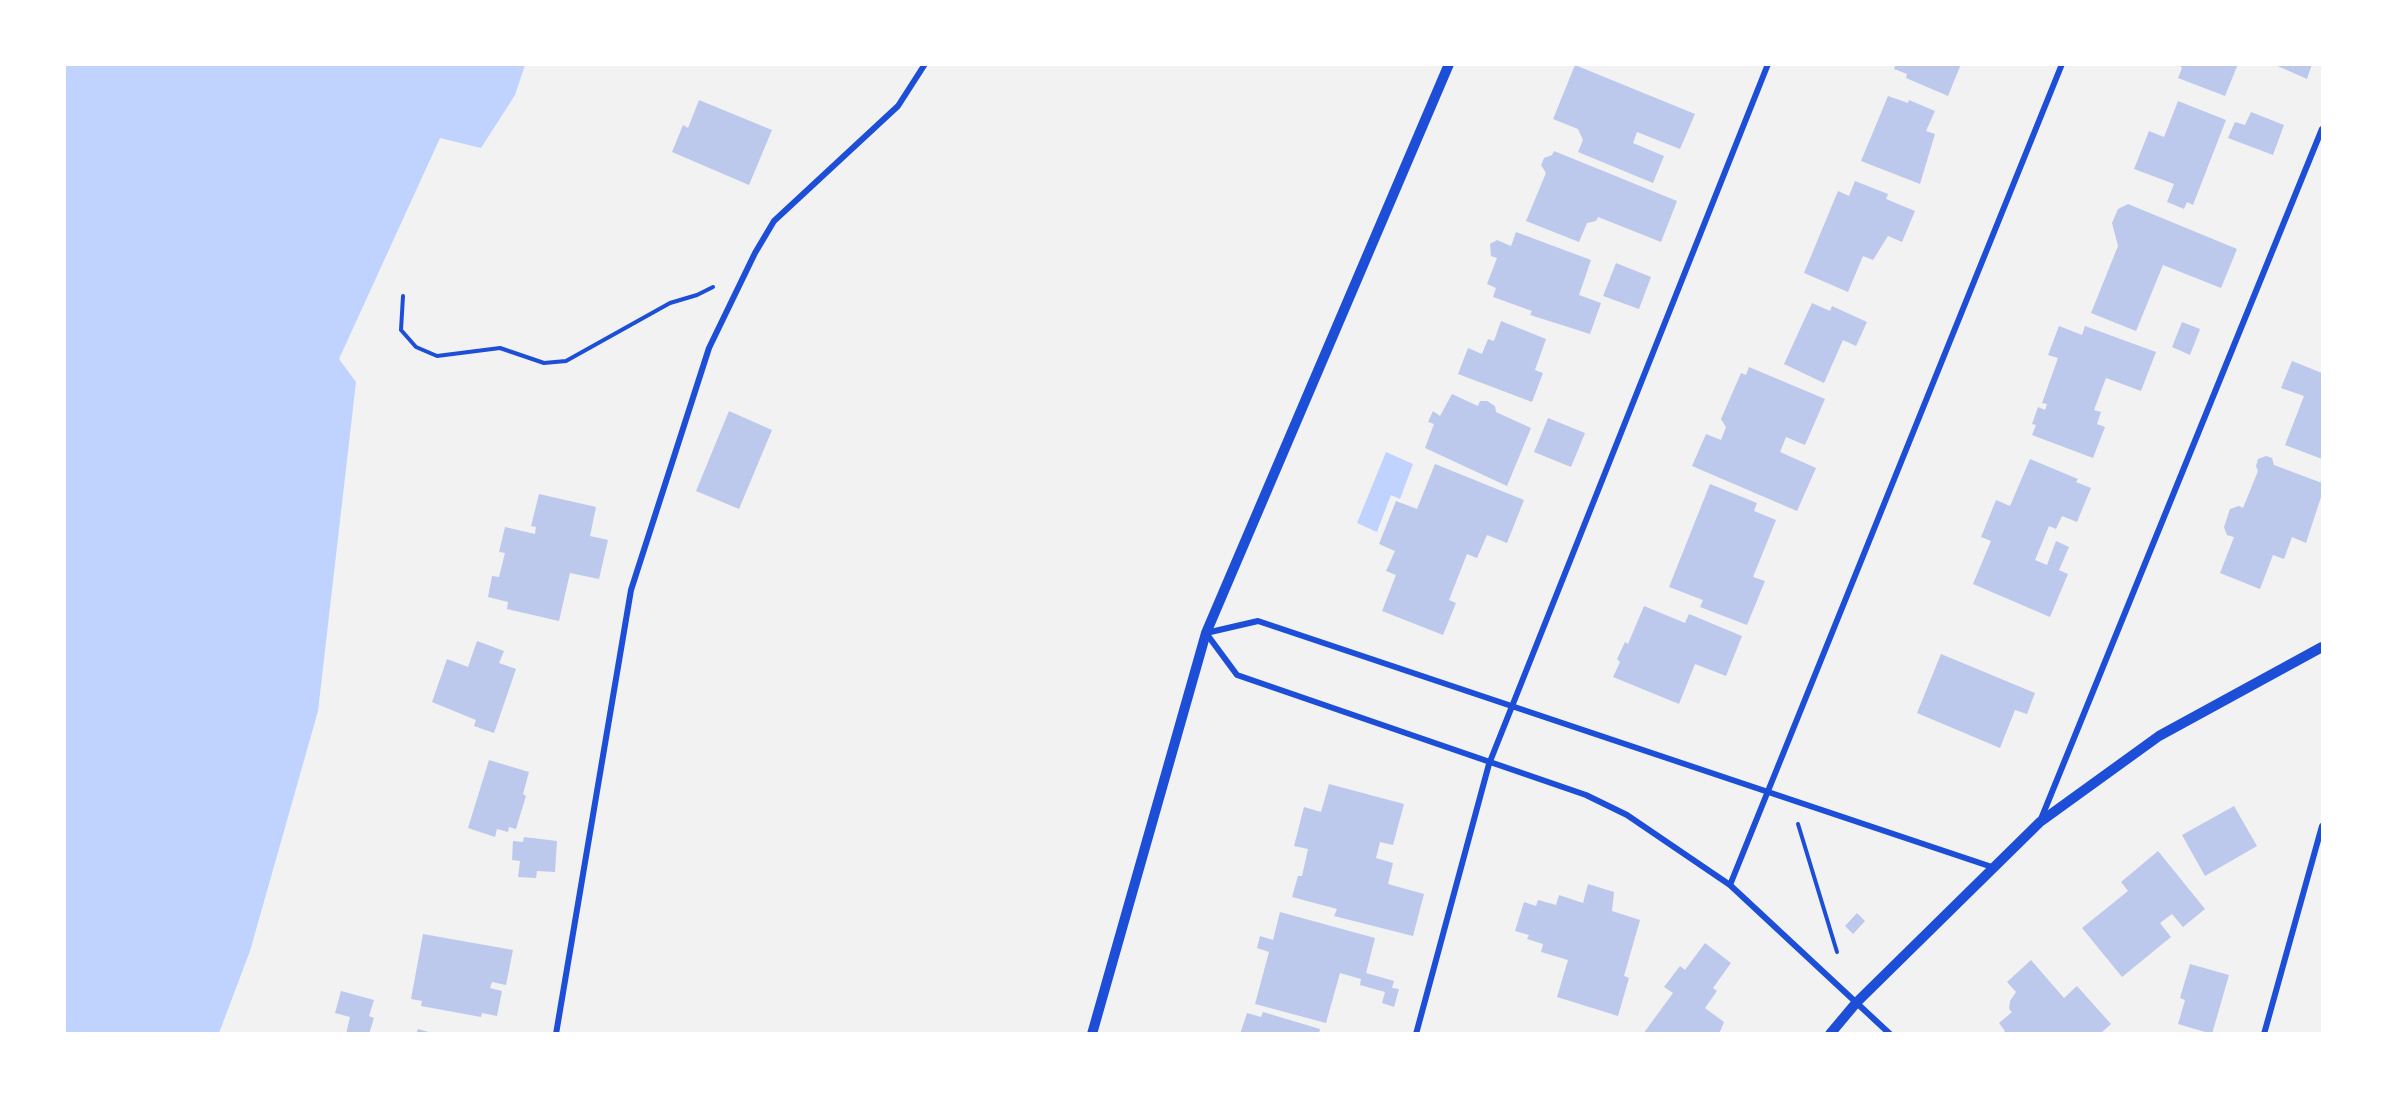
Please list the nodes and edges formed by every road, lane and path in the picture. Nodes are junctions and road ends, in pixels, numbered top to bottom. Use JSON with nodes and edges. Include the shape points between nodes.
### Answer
{"nodes":[{"id":1,"x":925,"y":64,"type":"edge"},
{"id":2,"x":1449,"y":64,"type":"edge"},
{"id":3,"x":1768,"y":64,"type":"edge"},
{"id":4,"x":2062,"y":64,"type":"edge"},
{"id":5,"x":2322,"y":129,"type":"edge"},
{"id":6,"x":738,"y":288,"type":"junction"},
{"id":7,"x":403,"y":296,"type":"dead end"},
{"id":8,"x":1206,"y":633,"type":"junction"},
{"id":9,"x":2322,"y":647,"type":"edge"},
{"id":10,"x":1512,"y":705,"type":"junction"},
{"id":11,"x":1489,"y":764,"type":"junction"},
{"id":12,"x":1766,"y":794,"type":"junction"},
{"id":13,"x":1796,"y":818,"type":"dead end"},
{"id":14,"x":2040,"y":822,"type":"junction"},
{"id":15,"x":2322,"y":826,"type":"edge"},
{"id":16,"x":1992,"y":867,"type":"junction"},
{"id":17,"x":1730,"y":885,"type":"junction"},
{"id":18,"x":1838,"y":956,"type":"dead end"},
{"id":19,"x":1856,"y":1003,"type":"junction"},
{"id":20,"x":556,"y":1034,"type":"edge"},
{"id":21,"x":1092,"y":1034,"type":"edge"},
{"id":22,"x":1416,"y":1034,"type":"edge"},
{"id":23,"x":1830,"y":1034,"type":"edge"},
{"id":24,"x":1890,"y":1034,"type":"edge"},
{"id":25,"x":2264,"y":1034,"type":"edge"}],
"edges":[{"from":1,"to":6,"type":"street","via":[[898,106],[774,221]]},
{"from":2,"to":8,"type":"street"},
{"from":3,"to":10,"type":"street"},
{"from":4,"to":12,"type":"street"},
{"from":5,"to":14,"type":"street"},
{"from":6,"to":7,"type":"path","via":[[722,282],[670,303],[566,361],[544,363],[500,348],[437,356],[416,347],[401,330]]},
{"from":6,"to":20,"type":"street","via":[[707,356],[631,590]]},
{"from":8,"to":10,"type":"street","via":[[1258,621]]},
{"from":8,"to":11,"type":"street","via":[[1237,675]]},
{"from":8,"to":21,"type":"street"},
{"from":9,"to":14,"type":"street","via":[[2159,736]]},
{"from":10,"to":11,"type":"street"},
{"from":10,"to":12,"type":"street"},
{"from":11,"to":17,"type":"street","via":[[1586,795],[1628,815]]},
{"from":11,"to":22,"type":"street"},
{"from":12,"to":16,"type":"street"},
{"from":12,"to":17,"type":"street"},
{"from":13,"to":18,"type":"path"},
{"from":14,"to":16,"type":"street"},
{"from":15,"to":25,"type":"street"},
{"from":16,"to":19,"type":"street"},
{"from":17,"to":19,"type":"street"},
{"from":19,"to":23,"type":"street"},
{"from":19,"to":24,"type":"street"}]}
